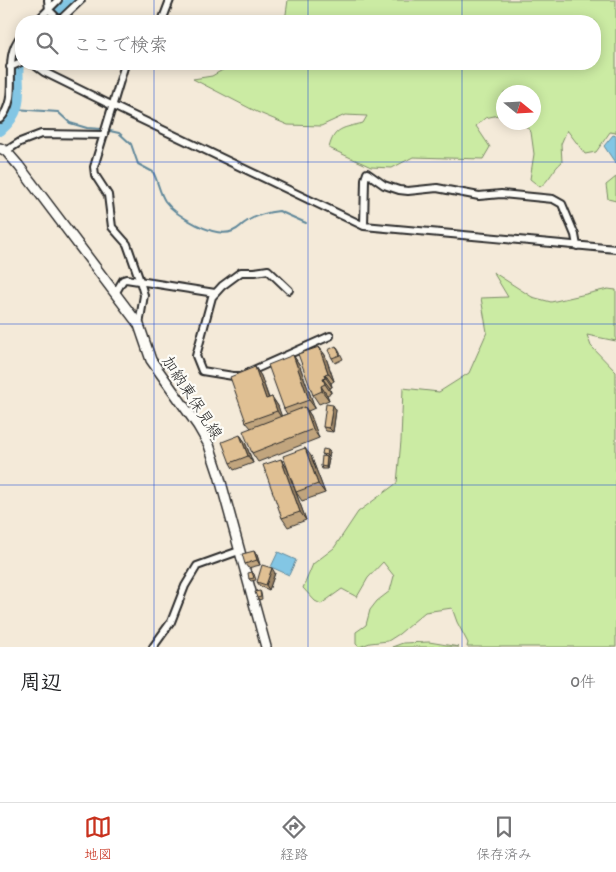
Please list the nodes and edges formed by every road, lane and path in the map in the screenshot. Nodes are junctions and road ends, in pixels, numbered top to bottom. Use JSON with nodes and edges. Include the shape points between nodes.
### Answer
{"nodes":[{"id":1,"x":48,"y":0,"type":"edge"},
{"id":2,"x":58,"y":0,"type":"edge"},
{"id":3,"x":80,"y":0,"type":"edge"},
{"id":4,"x":170,"y":0,"type":"edge"},
{"id":5,"x":49,"y":10,"type":"junction"},
{"id":6,"x":44,"y":15,"type":"edge"},
{"id":7,"x":53,"y":15,"type":"edge"},
{"id":8,"x":63,"y":15,"type":"edge"},
{"id":9,"x":164,"y":15,"type":"edge"},
{"id":10,"x":15,"y":45,"type":"edge"},
{"id":11,"x":15,"y":65,"type":"edge"},
{"id":12,"x":10,"y":67,"type":"junction"},
{"id":13,"x":41,"y":70,"type":"edge"},
{"id":14,"x":123,"y":70,"type":"edge"},
{"id":15,"x":113,"y":106,"type":"junction"},
{"id":16,"x":0,"y":119,"type":"edge"},
{"id":17,"x":104,"y":135,"type":"junction"},
{"id":18,"x":3,"y":149,"type":"edge"},
{"id":19,"x":364,"y":226,"type":"junction"},
{"id":20,"x":577,"y":246,"type":"junction"},
{"id":21,"x":616,"y":249,"type":"edge"},
{"id":22,"x":140,"y":280,"type":"junction"},
{"id":23,"x":290,"y":290,"type":"dead end"},
{"id":24,"x":116,"y":292,"type":"junction"},
{"id":25,"x":215,"y":293,"type":"junction"},
{"id":26,"x":139,"y":325,"type":"junction"},
{"id":27,"x":330,"y":336,"type":"dead end"},
{"id":28,"x":239,"y":550,"type":"junction"},
{"id":29,"x":153,"y":647,"type":"edge"},
{"id":30,"x":266,"y":647,"type":"edge"}],
"edges":[{"from":1,"to":5,"type":"street"},
{"from":2,"to":5,"type":"street"},
{"from":3,"to":8,"type":"street"},
{"from":4,"to":9,"type":"street"},
{"from":5,"to":6,"type":"street"},
{"from":5,"to":7,"type":"street"},
{"from":10,"to":12,"type":"street"},
{"from":11,"to":12,"type":"street"},
{"from":12,"to":16,"type":"street","via":[[9,103]]},
{"from":13,"to":15,"type":"street"},
{"from":14,"to":15,"type":"street"},
{"from":15,"to":17,"type":"street"},
{"from":15,"to":19,"type":"street"},
{"from":17,"to":18,"type":"street","via":[[41,134]]},
{"from":17,"to":22,"type":"street","via":[[94,170],[108,195],[112,227],[127,244]]},
{"from":18,"to":24,"type":"main road","name":"加納東保見線"},
{"from":19,"to":20,"type":"street"},
{"from":19,"to":20,"type":"street","via":[[367,173],[384,185],[399,190],[437,188],[478,196],[500,194],[553,199],[562,204]]},
{"from":20,"to":21,"type":"street"},
{"from":22,"to":24,"type":"street","via":[[123,280]]},
{"from":22,"to":25,"type":"street"},
{"from":22,"to":26,"type":"street","via":[[144,295]]},
{"from":23,"to":25,"type":"street","via":[[268,270],[241,272]]},
{"from":24,"to":26,"type":"main road","name":"加納東保見線"},
{"from":25,"to":27,"type":"street","via":[[196,356],[202,371],[238,376]]},
{"from":26,"to":28,"type":"main road","name":"加納東保見線","via":[[151,360],[209,445]]},
{"from":28,"to":29,"type":"street","via":[[197,566],[189,576],[171,622]]},
{"from":28,"to":30,"type":"main road","name":"加納東保見線"}]}
